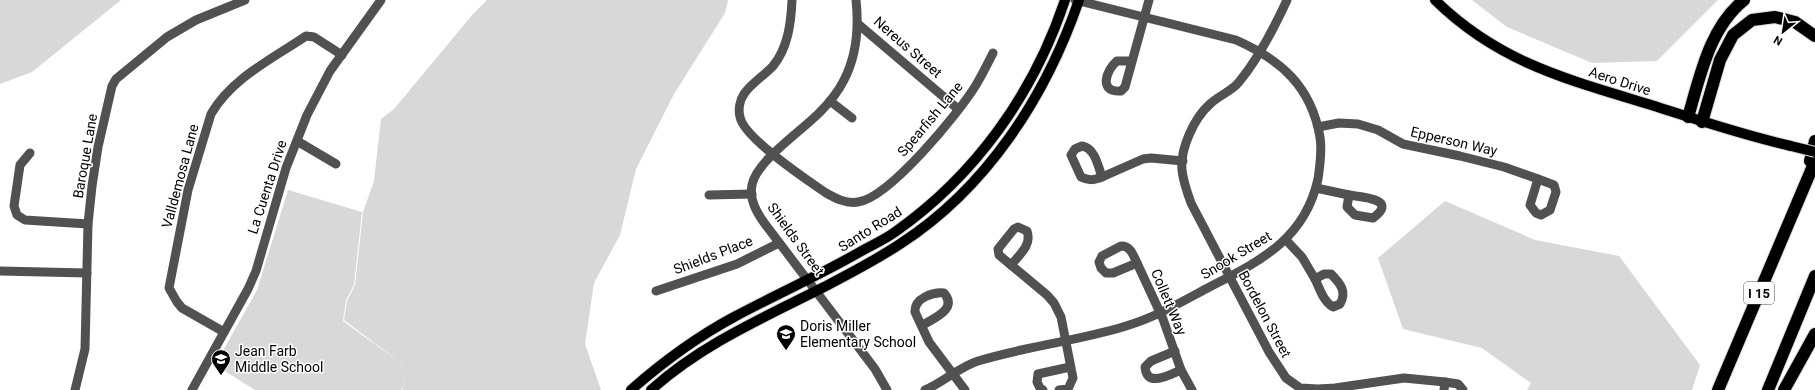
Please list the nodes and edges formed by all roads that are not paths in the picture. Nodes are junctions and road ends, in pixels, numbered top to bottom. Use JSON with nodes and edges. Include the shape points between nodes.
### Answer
{"nodes":[{"id":1,"x":245,"y":0,"type":"edge"},
{"id":2,"x":382,"y":0,"type":"edge"},
{"id":3,"x":792,"y":0,"type":"edge"},
{"id":4,"x":856,"y":0,"type":"edge"},
{"id":5,"x":1065,"y":0,"type":"edge"},
{"id":6,"x":1077,"y":0,"type":"edge"},
{"id":7,"x":1149,"y":0,"type":"edge"},
{"id":8,"x":1287,"y":0,"type":"edge"},
{"id":9,"x":1434,"y":0,"type":"edge"},
{"id":10,"x":1744,"y":0,"type":"edge"},
{"id":11,"x":1144,"y":18,"type":"junction"},
{"id":12,"x":858,"y":24,"type":"junction"},
{"id":13,"x":1815,"y":36,"type":"edge"},
{"id":14,"x":1259,"y":51,"type":"junction"},
{"id":15,"x":993,"y":52,"type":"dead end"},
{"id":16,"x":342,"y":55,"type":"junction"},
{"id":17,"x":1132,"y":61,"type":"dead end"},
{"id":18,"x":830,"y":101,"type":"junction"},
{"id":19,"x":958,"y":109,"type":"junction"},
{"id":20,"x":1688,"y":117,"type":"junction"},
{"id":21,"x":852,"y":118,"type":"dead end"},
{"id":22,"x":1702,"y":122,"type":"junction"},
{"id":23,"x":1318,"y":127,"type":"junction"},
{"id":24,"x":297,"y":141,"type":"junction"},
{"id":25,"x":1815,"y":141,"type":"edge"},
{"id":26,"x":1815,"y":152,"type":"edge"},
{"id":27,"x":30,"y":153,"type":"dead end"},
{"id":28,"x":773,"y":155,"type":"junction"},
{"id":29,"x":1183,"y":161,"type":"junction"},
{"id":30,"x":1815,"y":161,"type":"edge"},
{"id":31,"x":336,"y":164,"type":"dead end"},
{"id":32,"x":1102,"y":176,"type":"dead end"},
{"id":33,"x":1538,"y":179,"type":"dead end"},
{"id":34,"x":1316,"y":188,"type":"junction"},
{"id":35,"x":752,"y":194,"type":"junction"},
{"id":36,"x":709,"y":195,"type":"dead end"},
{"id":37,"x":1349,"y":195,"type":"dead end"},
{"id":38,"x":1801,"y":196,"type":"junction"},
{"id":39,"x":88,"y":224,"type":"junction"},
{"id":40,"x":1286,"y":240,"type":"junction"},
{"id":41,"x":779,"y":243,"type":"junction"},
{"id":42,"x":1137,"y":263,"type":"dead end"},
{"id":43,"x":1011,"y":265,"type":"dead end"},
{"id":44,"x":0,"y":271,"type":"edge"},
{"id":45,"x":87,"y":274,"type":"junction"},
{"id":46,"x":1815,"y":276,"type":"edge"},
{"id":47,"x":1229,"y":277,"type":"junction"},
{"id":48,"x":1314,"y":279,"type":"dead end"},
{"id":49,"x":808,"y":281,"type":"junction"},
{"id":50,"x":656,"y":291,"type":"dead end"},
{"id":51,"x":816,"y":291,"type":"junction"},
{"id":52,"x":1161,"y":312,"type":"junction"},
{"id":53,"x":923,"y":325,"type":"dead end"},
{"id":54,"x":224,"y":332,"type":"junction"},
{"id":55,"x":1815,"y":334,"type":"edge"},
{"id":56,"x":1066,"y":341,"type":"junction"},
{"id":57,"x":1175,"y":352,"type":"junction"},
{"id":58,"x":1070,"y":367,"type":"junction"},
{"id":59,"x":1181,"y":370,"type":"junction"},
{"id":60,"x":954,"y":373,"type":"junction"},
{"id":61,"x":1444,"y":386,"type":"edge"},
{"id":62,"x":1295,"y":388,"type":"edge"},
{"id":63,"x":74,"y":390,"type":"edge"},
{"id":64,"x":192,"y":390,"type":"edge"},
{"id":65,"x":631,"y":390,"type":"edge"},
{"id":66,"x":651,"y":390,"type":"edge"},
{"id":67,"x":887,"y":390,"type":"edge"},
{"id":68,"x":925,"y":390,"type":"edge"},
{"id":69,"x":964,"y":390,"type":"edge"},
{"id":70,"x":1043,"y":390,"type":"edge"},
{"id":71,"x":1059,"y":390,"type":"edge"},
{"id":72,"x":1192,"y":390,"type":"edge"},
{"id":73,"x":1463,"y":390,"type":"edge"},
{"id":74,"x":1718,"y":390,"type":"edge"},
{"id":75,"x":1768,"y":390,"type":"edge"},
{"id":76,"x":1784,"y":390,"type":"edge"}],
"edges":[{"from":1,"to":39,"type":"street","name":"Baroque Lane","via":[[196,20],[167,37],[116,79],[112,86],[98,147]]},
{"from":2,"to":16,"type":"street","name":"La Cuenta Drive"},
{"from":3,"to":28,"type":"street","name":"Spearfish Lane","via":[[784,46],[773,66],[744,93],[739,104],[743,123]]},
{"from":4,"to":12,"type":"street","name":"Shields Street"},
{"from":5,"to":49,"type":"main road","name":"Santo Road","via":[[1026,89],[995,137],[982,152],[949,188],[894,233]]},
{"from":6,"to":11,"type":"street","name":"Snook Street"},
{"from":6,"to":51,"type":"main road","name":"Santo Road","via":[[1067,34],[1038,95],[990,163],[957,198],[901,244]]},
{"from":7,"to":11,"type":"street"},
{"from":8,"to":14,"type":"street","name":"Bordelon Street"},
{"from":9,"to":20,"type":"main road","name":"Aero Drive","via":[[1490,45],[1515,58],[1550,73]]},
{"from":10,"to":20,"type":"highway","via":[[1736,6],[1718,31],[1706,58]]},
{"from":11,"to":14,"type":"street","name":"Snook Street","via":[[1236,40]]},
{"from":11,"to":17,"type":"street"},
{"from":12,"to":18,"type":"street","name":"Shields Street","via":[[854,55],[844,81]]},
{"from":12,"to":19,"type":"street","name":"Nereus Street"},
{"from":13,"to":22,"type":"highway","via":[[1795,22],[1775,17],[1752,20],[1733,35],[1720,60]]},
{"from":14,"to":23,"type":"street","name":"Snook Street","via":[[1277,62],[1295,81],[1309,103]]},
{"from":14,"to":29,"type":"street","name":"Bordelon Street","via":[[1238,84],[1210,104],[1199,116],[1191,131]]},
{"from":15,"to":19,"type":"street","name":"Spearfish Lane","via":[[975,86]]},
{"from":16,"to":24,"type":"street","name":"La Cuenta Drive","via":[[330,71],[307,115]]},
{"from":16,"to":54,"type":"street","name":"Valldemosa Lane","via":[[314,37],[306,36],[238,82],[211,114],[188,190],[169,288],[182,308]]},
{"from":18,"to":21,"type":"street"},
{"from":18,"to":28,"type":"street","name":"Shields Street"},
{"from":19,"to":28,"type":"street","name":"Spearfish Lane","via":[[918,158],[884,188],[868,199],[858,202],[846,202],[835,198]]},
{"from":20,"to":22,"type":"main road","name":"Aero Drive"},
{"from":22,"to":26,"type":"main road","name":"Aero Drive","bridge":true,"via":[[1754,138]]},
{"from":23,"to":33,"type":"street","name":"Epperson Way","via":[[1339,123],[1358,124],[1378,130],[1403,144],[1504,167]]},
{"from":23,"to":34,"type":"street","name":"Snook Street","via":[[1321,142]]},
{"from":24,"to":31,"type":"street"},
{"from":24,"to":54,"type":"street","name":"La Cuenta Drive","via":[[286,168],[256,271]]},
{"from":25,"to":38,"type":"highway"},
{"from":27,"to":39,"type":"street","via":[[20,165],[17,176],[14,206],[17,215],[25,220]]},
{"from":28,"to":35,"type":"street","name":"Shields Street","via":[[757,172],[752,184]]},
{"from":29,"to":32,"type":"street","via":[[1143,159]]},
{"from":29,"to":47,"type":"street","name":"Bordelon Street","via":[[1182,169],[1190,203]]},
{"from":30,"to":38,"type":"highway","number":"I 15"},
{"from":34,"to":37,"type":"street"},
{"from":34,"to":40,"type":"street","name":"Snook Street","via":[[1303,217]]},
{"from":35,"to":36,"type":"street"},
{"from":35,"to":41,"type":"street","name":"Shields Street","via":[[760,216]]},
{"from":38,"to":74,"type":"highway","number":"I 15"},
{"from":39,"to":45,"type":"street","name":"Baroque Lane"},
{"from":40,"to":47,"type":"street","name":"Snook Street"},
{"from":40,"to":48,"type":"street","via":[[1302,257]]},
{"from":41,"to":49,"type":"street","name":"Shields Street"},
{"from":41,"to":50,"type":"street","name":"Shields Place","via":[[737,264]]},
{"from":42,"to":52,"type":"street","name":"Collett Way"},
{"from":43,"to":56,"type":"street","via":[[1054,303],[1062,318]]},
{"from":44,"to":45,"type":"street"},
{"from":45,"to":63,"type":"street","name":"Baroque Lane","via":[[85,349]]},
{"from":46,"to":75,"type":"highway"},
{"from":47,"to":52,"type":"street","name":"Snook Street"},
{"from":47,"to":62,"type":"street","name":"Bordelon Street","via":[[1280,370]]},
{"from":49,"to":51,"type":"street","name":"Shields Street"},
{"from":49,"to":65,"type":"main road","name":"Santo Road","via":[[735,317],[684,346]]},
{"from":51,"to":66,"type":"main road","name":"Santo Road","via":[[738,329],[694,355]]},
{"from":51,"to":67,"type":"street","name":"Shields Street","via":[[875,369]]},
{"from":52,"to":56,"type":"street","name":"Snook Street","via":[[1127,326]]},
{"from":52,"to":57,"type":"street","name":"Collett Way"},
{"from":53,"to":60,"type":"street","via":[[932,346]]},
{"from":54,"to":64,"type":"street","name":"La Cuenta Drive"},
{"from":55,"to":76,"type":"highway"},
{"from":56,"to":58,"type":"street"},
{"from":56,"to":60,"type":"street","name":"Snook Street","via":[[981,360],[966,365]]},
{"from":57,"to":59,"type":"street","name":"Collett Way"},
{"from":57,"to":59,"type":"street","name":"Collett Way","via":[[1151,361],[1144,367],[1145,373],[1154,380]]},
{"from":58,"to":70,"type":"street","via":[[1038,374],[1037,382]]},
{"from":58,"to":71,"type":"street","via":[[1072,382],[1068,388]]},
{"from":59,"to":72,"type":"street","name":"Collett Way"},
{"from":60,"to":68,"type":"street","name":"Snook Street"},
{"from":60,"to":69,"type":"street"},
{"from":61,"to":62,"type":"street","name":"Bordelon Street","via":[[1404,378],[1318,389]]},
{"from":61,"to":73,"type":"street","name":"Bordelon Street","via":[[1458,384]]}]}
